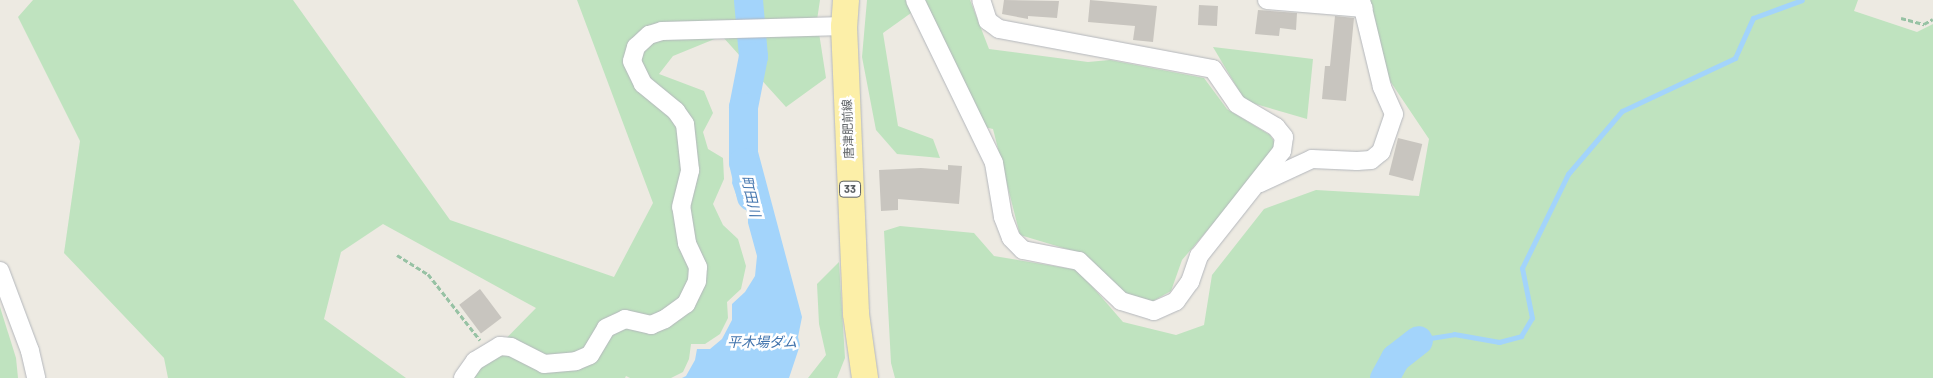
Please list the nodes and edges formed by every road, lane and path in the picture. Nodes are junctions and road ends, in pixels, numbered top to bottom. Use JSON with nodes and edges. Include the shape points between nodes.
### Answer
{"nodes":[{"id":1,"x":846,"y":0,"type":"edge"},
{"id":2,"x":915,"y":0,"type":"edge"},
{"id":3,"x":981,"y":0,"type":"edge"},
{"id":4,"x":1267,"y":0,"type":"edge"},
{"id":5,"x":1362,"y":4,"type":"edge"},
{"id":6,"x":1901,"y":18,"type":"dead end"},
{"id":7,"x":1933,"y":19,"type":"edge"},
{"id":8,"x":831,"y":27,"type":"junction"},
{"id":9,"x":1258,"y":184,"type":"junction"},
{"id":10,"x":397,"y":255,"type":"dead end"},
{"id":11,"x":0,"y":271,"type":"edge"},
{"id":12,"x":489,"y":352,"type":"junction"},
{"id":13,"x":36,"y":378,"type":"edge"},
{"id":14,"x":463,"y":378,"type":"edge"},
{"id":15,"x":865,"y":378,"type":"edge"}],
"edges":[{"from":1,"to":8,"type":"main road","name":"唐津肥前線","number":"33"},
{"from":2,"to":9,"type":"street","via":[[994,163],[1010,238],[1023,250],[1079,261],[1121,301],[1154,311],[1176,302],[1190,282],[1199,256]]},
{"from":3,"to":9,"type":"street","via":[[988,21],[999,29],[1213,69],[1237,104],[1276,127],[1284,137],[1282,151]]},
{"from":4,"to":5,"type":"street"},
{"from":5,"to":9,"type":"street","via":[[1382,87],[1394,114],[1381,152],[1370,160],[1312,159]]},
{"from":6,"to":7,"type":"path","via":[[1924,24]]},
{"from":8,"to":12,"type":"street","via":[[662,30],[649,35],[636,47],[632,61],[643,84],[676,111],[685,124],[690,170],[681,207],[687,243],[698,267],[697,281],[686,304],[651,325],[625,319],[606,328],[590,355],[576,361],[544,364],[511,347],[500,346]]},
{"from":8,"to":15,"type":"main road","name":"唐津肥前線","number":"33","via":[[856,314]]},
{"from":10,"to":12,"type":"path","via":[[428,274]]},
{"from":11,"to":13,"type":"street","via":[[30,350]]},
{"from":12,"to":14,"type":"street","via":[[475,361]]}]}
